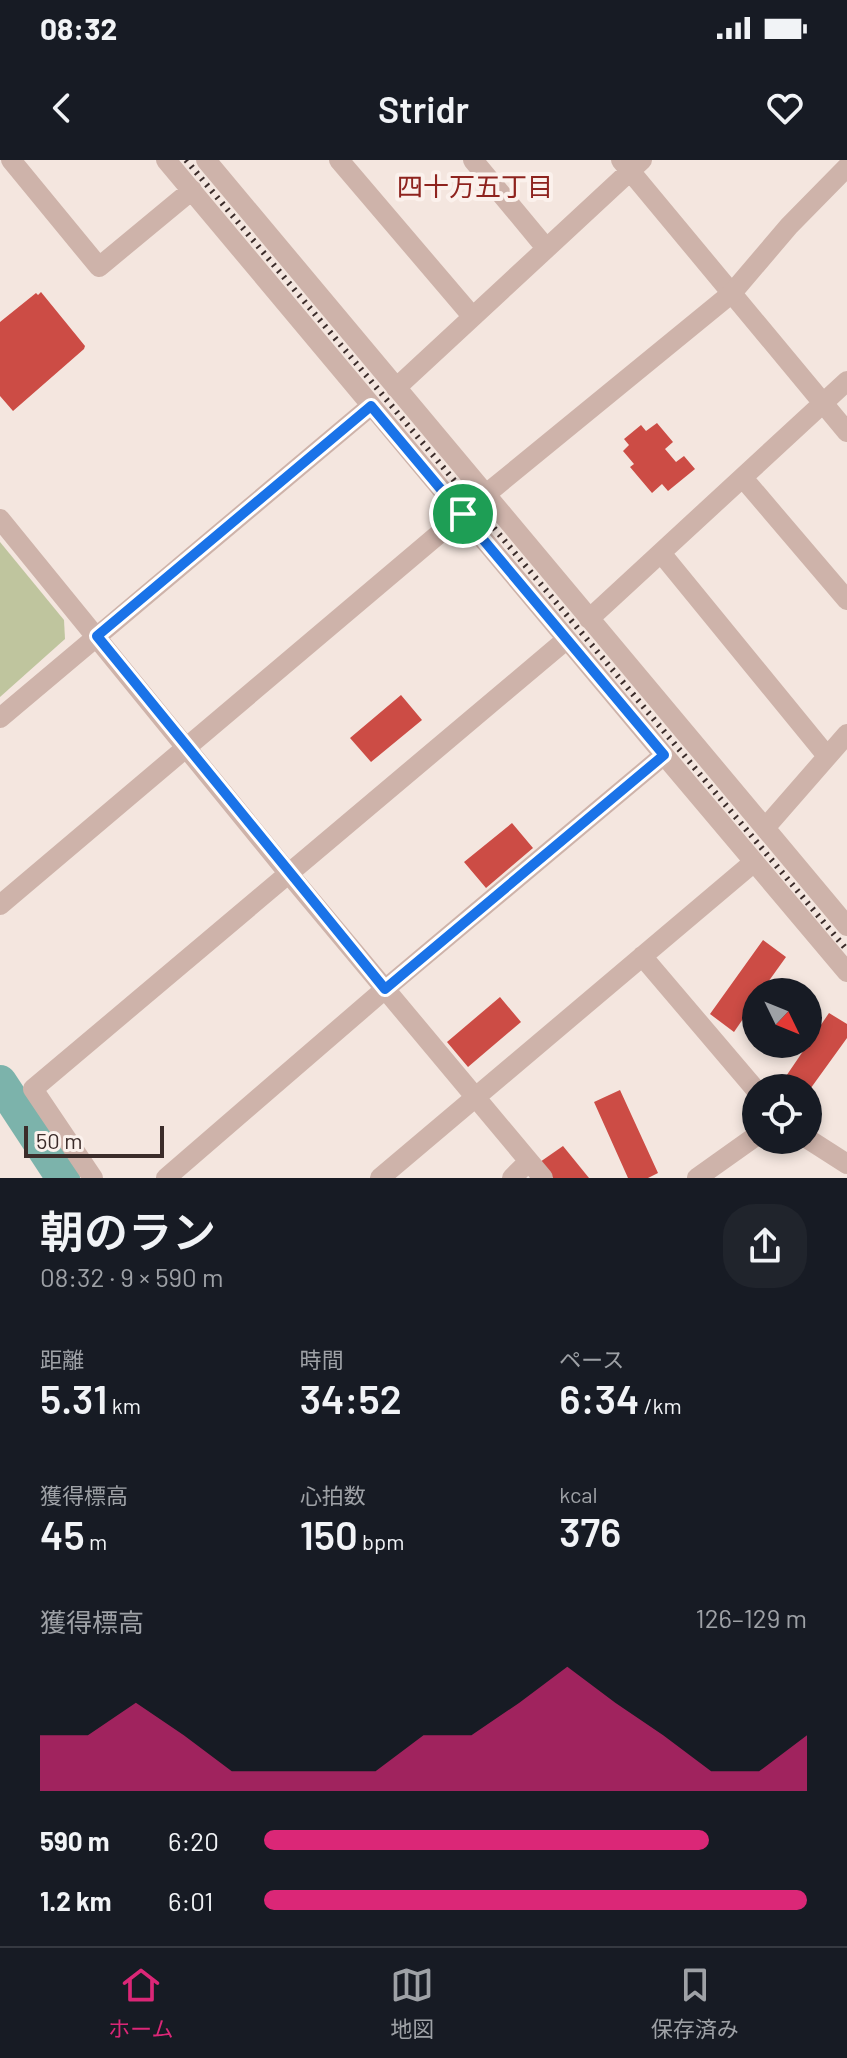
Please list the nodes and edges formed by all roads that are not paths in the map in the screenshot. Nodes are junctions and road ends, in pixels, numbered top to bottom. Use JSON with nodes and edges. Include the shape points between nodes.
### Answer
{"nodes":[{"id":1,"x":11,"y":160,"type":"edge"},
{"id":2,"x":166,"y":160,"type":"edge"},
{"id":3,"x":339,"y":160,"type":"edge"},
{"id":4,"x":473,"y":160,"type":"edge"},
{"id":5,"x":213,"y":163,"type":"edge"},
{"id":6,"x":631,"y":164,"type":"edge"},
{"id":7,"x":847,"y":167,"type":"edge"},
{"id":8,"x":192,"y":190,"type":"junction"},
{"id":9,"x":546,"y":248,"type":"junction"},
{"id":10,"x":732,"y":293,"type":"junction"},
{"id":11,"x":472,"y":316,"type":"junction"},
{"id":12,"x":847,"y":381,"type":"edge"},
{"id":13,"x":396,"y":388,"type":"junction"},
{"id":14,"x":824,"y":404,"type":"junction"},
{"id":15,"x":371,"y":406,"type":"junction"},
{"id":16,"x":847,"y":432,"type":"edge"},
{"id":17,"x":743,"y":478,"type":"junction"},
{"id":18,"x":485,"y":495,"type":"junction"},
{"id":19,"x":463,"y":514,"type":"junction"},
{"id":20,"x":0,"y":519,"type":"edge"},
{"id":21,"x":661,"y":553,"type":"junction"},
{"id":22,"x":847,"y":600,"type":"edge"},
{"id":23,"x":589,"y":619,"type":"junction"},
{"id":24,"x":97,"y":636,"type":"junction"},
{"id":25,"x":567,"y":639,"type":"junction"},
{"id":26,"x":0,"y":718,"type":"edge"},
{"id":27,"x":847,"y":734,"type":"edge"},
{"id":28,"x":187,"y":747,"type":"junction"},
{"id":29,"x":664,"y":755,"type":"junction"},
{"id":30,"x":827,"y":756,"type":"junction"},
{"id":31,"x":765,"y":828,"type":"junction"},
{"id":32,"x":754,"y":862,"type":"junction"},
{"id":33,"x":289,"y":874,"type":"junction"},
{"id":34,"x":0,"y":905,"type":"edge"},
{"id":35,"x":847,"y":926,"type":"edge"},
{"id":36,"x":642,"y":956,"type":"junction"},
{"id":37,"x":847,"y":972,"type":"edge"},
{"id":38,"x":385,"y":989,"type":"junction"},
{"id":39,"x":742,"y":1074,"type":"edge"},
{"id":40,"x":476,"y":1097,"type":"junction"},
{"id":41,"x":742,"y":1147,"type":"edge"},
{"id":42,"x":822,"y":1148,"type":"edge"},
{"id":43,"x":529,"y":1161,"type":"junction"},
{"id":44,"x":847,"y":1164,"type":"edge"},
{"id":45,"x":703,"y":1176,"type":"edge"},
{"id":46,"x":93,"y":1178,"type":"edge"},
{"id":47,"x":166,"y":1178,"type":"edge"},
{"id":48,"x":380,"y":1178,"type":"edge"},
{"id":49,"x":512,"y":1178,"type":"edge"},
{"id":50,"x":543,"y":1178,"type":"edge"}],
"edges":[{"from":1,"to":8,"type":"street","via":[[99,267]]},
{"from":2,"to":8,"type":"street"},
{"from":3,"to":11,"type":"street"},
{"from":4,"to":9,"type":"street"},
{"from":5,"to":13,"type":"street"},
{"from":6,"to":9,"type":"street"},
{"from":6,"to":10,"type":"street"},
{"from":7,"to":10,"type":"street"},
{"from":8,"to":15,"type":"street"},
{"from":9,"to":11,"type":"street"},
{"from":10,"to":14,"type":"street"},
{"from":10,"to":18,"type":"street"},
{"from":11,"to":13,"type":"street"},
{"from":12,"to":14,"type":"street"},
{"from":13,"to":18,"type":"street"},
{"from":14,"to":16,"type":"street"},
{"from":14,"to":17,"type":"street"},
{"from":15,"to":19,"type":"street"},
{"from":15,"to":24,"type":"street"},
{"from":17,"to":21,"type":"street"},
{"from":17,"to":22,"type":"street"},
{"from":18,"to":19,"type":"street"},
{"from":18,"to":23,"type":"street"},
{"from":19,"to":25,"type":"street"},
{"from":19,"to":28,"type":"street"},
{"from":20,"to":24,"type":"street"},
{"from":21,"to":23,"type":"street"},
{"from":21,"to":30,"type":"street"},
{"from":23,"to":31,"type":"street"},
{"from":24,"to":26,"type":"street"},
{"from":24,"to":28,"type":"street"},
{"from":25,"to":29,"type":"street"},
{"from":25,"to":33,"type":"street"},
{"from":27,"to":30,"type":"street"},
{"from":28,"to":33,"type":"street"},
{"from":28,"to":34,"type":"street"},
{"from":29,"to":32,"type":"street"},
{"from":29,"to":38,"type":"street"},
{"from":30,"to":31,"type":"street"},
{"from":31,"to":35,"type":"street"},
{"from":32,"to":36,"type":"street"},
{"from":32,"to":37,"type":"street"},
{"from":33,"to":38,"type":"street"},
{"from":33,"to":46,"type":"street","via":[[33,1089]]},
{"from":36,"to":39,"type":"street"},
{"from":36,"to":40,"type":"street"},
{"from":38,"to":40,"type":"street"},
{"from":38,"to":47,"type":"street"},
{"from":40,"to":43,"type":"street"},
{"from":40,"to":48,"type":"street"},
{"from":41,"to":45,"type":"street"},
{"from":42,"to":44,"type":"street"},
{"from":43,"to":49,"type":"street"},
{"from":43,"to":50,"type":"street"}]}
